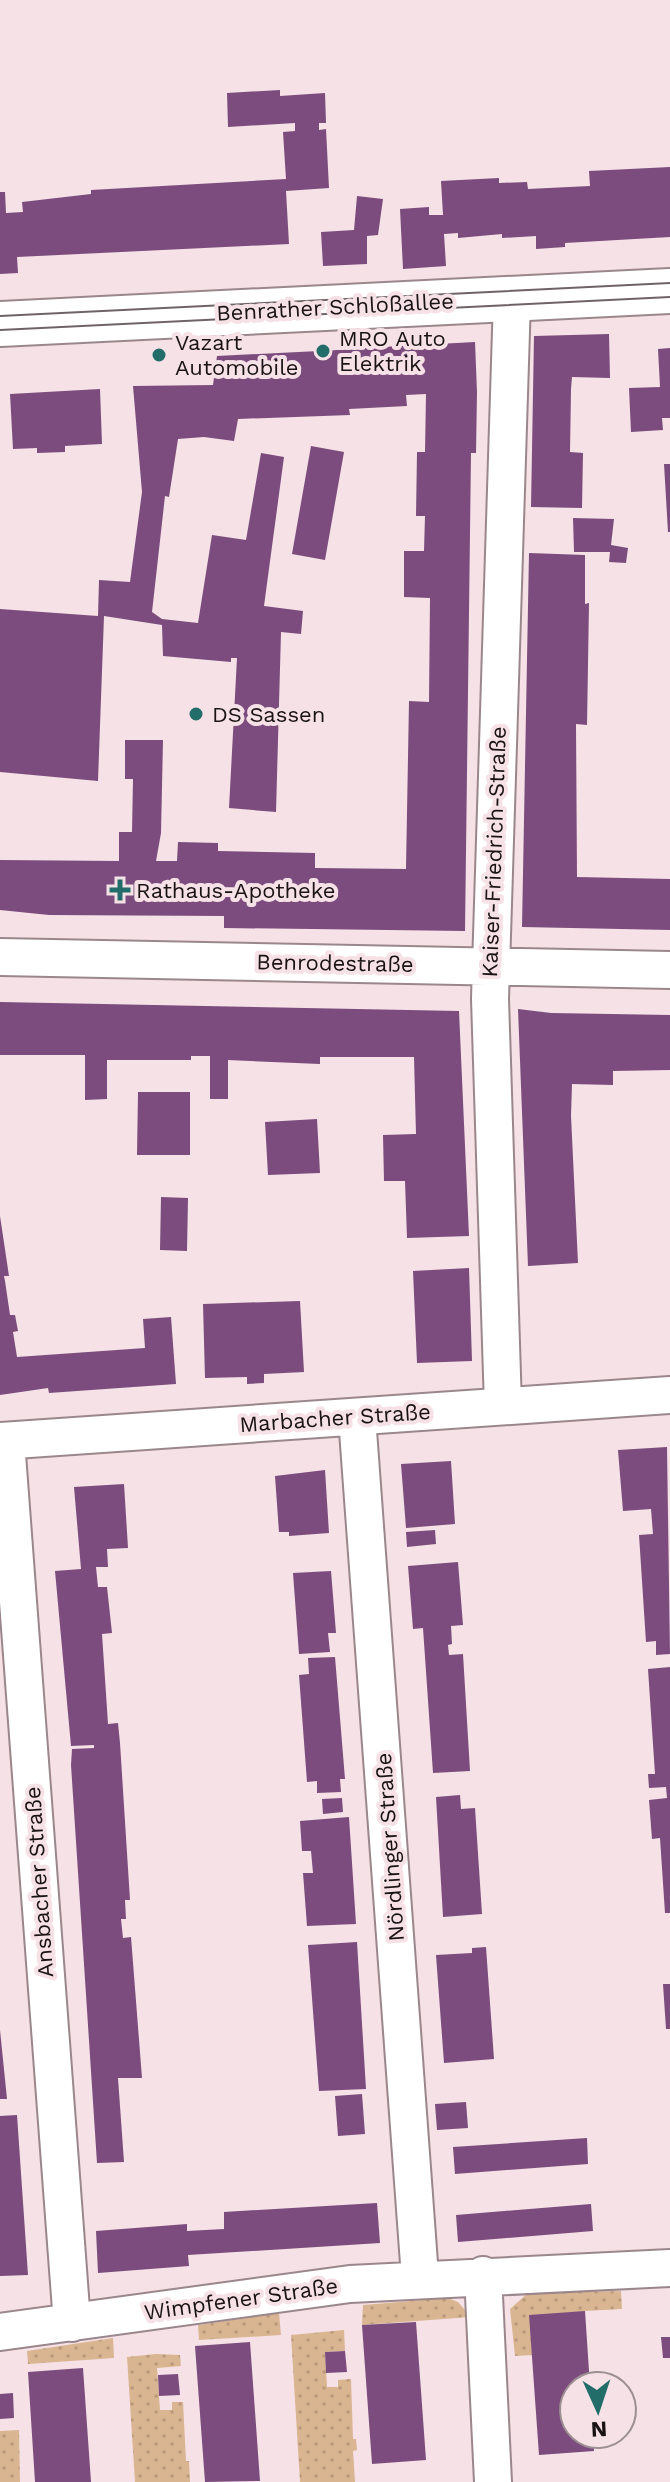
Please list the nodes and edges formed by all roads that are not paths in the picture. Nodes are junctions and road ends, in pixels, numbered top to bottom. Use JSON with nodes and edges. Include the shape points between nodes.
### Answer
{"nodes":[{"id":1,"x":670,"y":291,"type":"edge"},
{"id":2,"x":512,"y":299,"type":"junction"},
{"id":3,"x":0,"y":324,"type":"edge"},
{"id":4,"x":0,"y":957,"type":"edge"},
{"id":5,"x":491,"y":966,"type":"junction"},
{"id":6,"x":670,"y":970,"type":"edge"},
{"id":7,"x":670,"y":1395,"type":"edge"},
{"id":8,"x":503,"y":1406,"type":"junction"},
{"id":9,"x":357,"y":1417,"type":"junction"},
{"id":10,"x":3,"y":1441,"type":"edge"},
{"id":11,"x":670,"y":2268,"type":"edge"},
{"id":12,"x":483,"y":2275,"type":"junction"},
{"id":13,"x":420,"y":2277,"type":"junction"},
{"id":14,"x":72,"y":2323,"type":"junction"},
{"id":15,"x":0,"y":2332,"type":"edge"},
{"id":16,"x":493,"y":2482,"type":"edge"}],
"edges":[{"from":1,"to":2,"type":"main road","name":"Benrather Schloßallee"},
{"from":2,"to":3,"type":"main road","name":"Benrather Schloßallee"},
{"from":2,"to":5,"type":"street","name":"Kaiser-Friedrich-Straße"},
{"from":4,"to":5,"type":"street","name":"Benrodestraße"},
{"from":5,"to":6,"type":"street","name":"Benrodestraße"},
{"from":5,"to":8,"type":"street","name":"Kaiser-Friedrich-Straße"},
{"from":7,"to":8,"type":"street","name":"Marbacher Straße"},
{"from":8,"to":9,"type":"street","name":"Marbacher Straße"},
{"from":9,"to":10,"type":"street","name":"Marbacher Straße"},
{"from":9,"to":13,"type":"street","name":"Nördlinger Straße"},
{"from":10,"to":14,"type":"street","name":"Ansbacher Straße"},
{"from":11,"to":12,"type":"street","name":"Wimpfener Straße"},
{"from":12,"to":13,"type":"street","name":"Wimpfener Straße"},
{"from":12,"to":16,"type":"street"},
{"from":13,"to":14,"type":"street","name":"Wimpfener Straße"},
{"from":14,"to":15,"type":"street","name":"Wimpfener Straße"}]}
